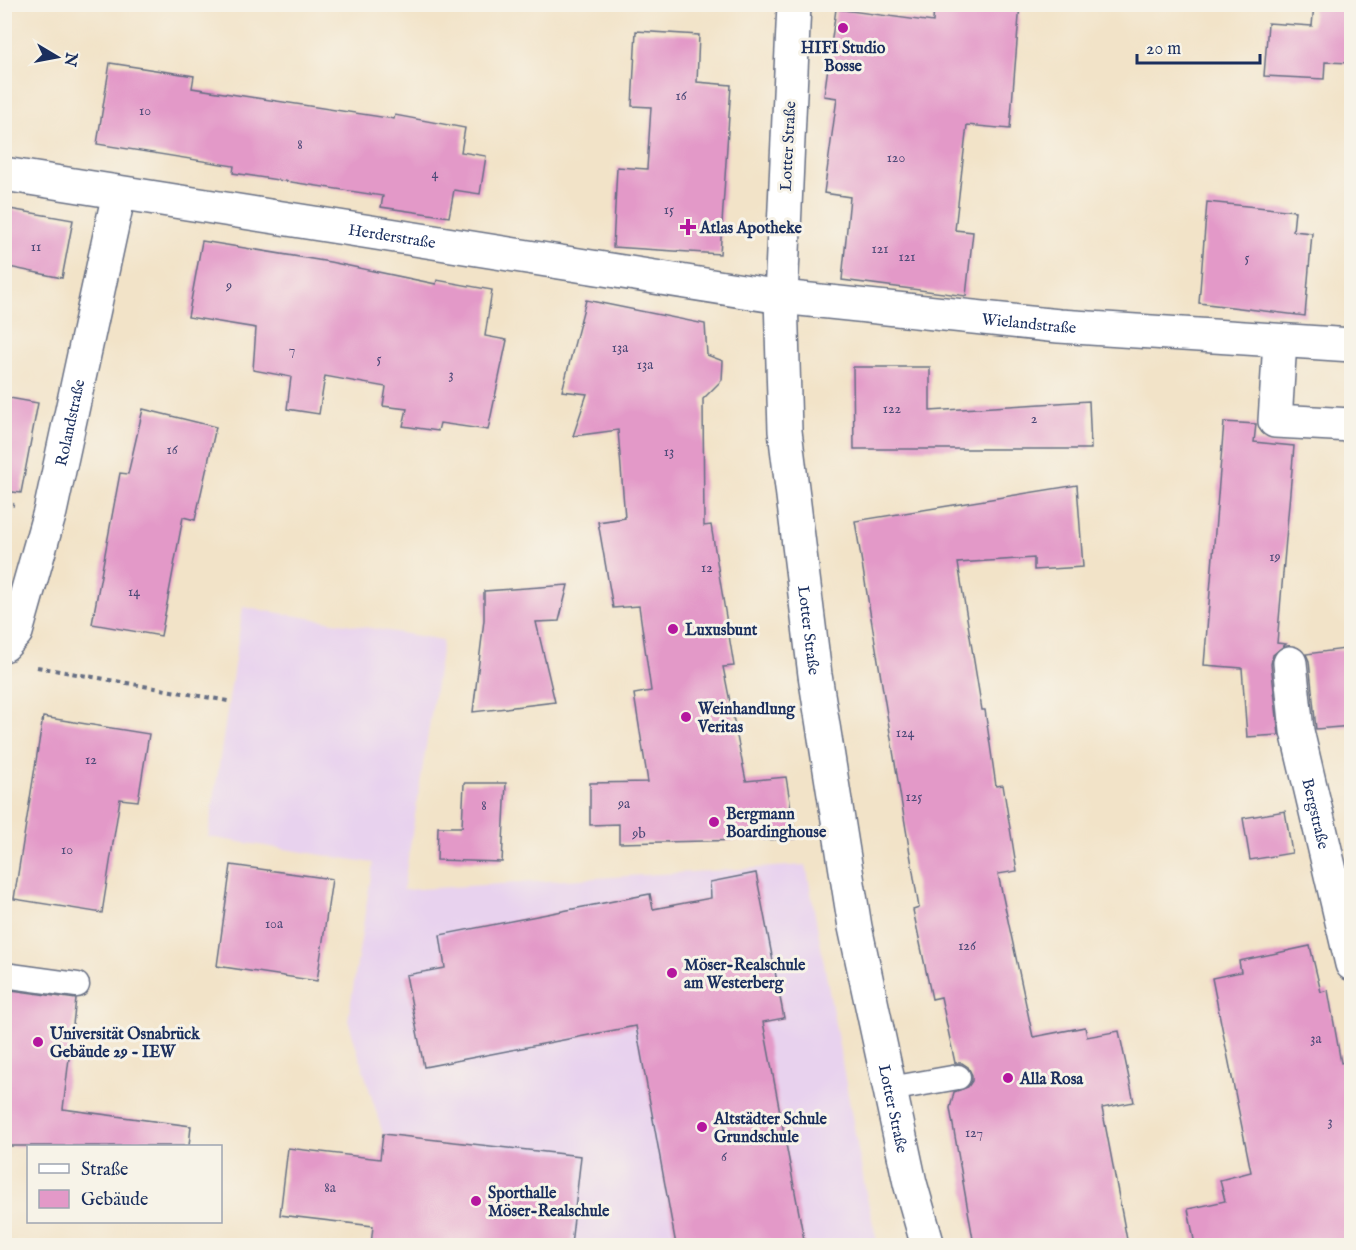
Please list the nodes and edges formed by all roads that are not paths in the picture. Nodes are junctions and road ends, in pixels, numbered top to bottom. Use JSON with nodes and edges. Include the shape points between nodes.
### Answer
{"nodes":[{"id":1,"x":794,"y":4,"type":"edge"},
{"id":2,"x":4,"y":174,"type":"edge"},
{"id":3,"x":119,"y":193,"type":"junction"},
{"id":4,"x":781,"y":297,"type":"junction"},
{"id":5,"x":1280,"y":341,"type":"junction"},
{"id":6,"x":1352,"y":345,"type":"edge"},
{"id":7,"x":1352,"y":425,"type":"edge"},
{"id":8,"x":15,"y":655,"type":"edge"},
{"id":9,"x":1290,"y":663,"type":"dead end"},
{"id":10,"x":1352,"y":964,"type":"edge"},
{"id":11,"x":4,"y":975,"type":"edge"},
{"id":12,"x":77,"y":985,"type":"dead end"},
{"id":13,"x":958,"y":1077,"type":"dead end"},
{"id":14,"x":890,"y":1089,"type":"junction"},
{"id":15,"x":928,"y":1245,"type":"edge"}],
"edges":[{"from":1,"to":4,"type":"street","name":"Lotter Straße"},
{"from":2,"to":3,"type":"street","name":"Herderstraße"},
{"from":3,"to":4,"type":"street","name":"Herderstraße"},
{"from":3,"to":8,"type":"street","name":"Rolandstraße","via":[[50,512],[16,632]]},
{"from":4,"to":5,"type":"street","name":"Wielandstraße","via":[[1059,326]]},
{"from":4,"to":14,"type":"street","name":"Lotter Straße","via":[[785,431],[815,675],[855,927]]},
{"from":5,"to":6,"type":"street","name":"Wielandstraße"},
{"from":5,"to":7,"type":"street","via":[[1275,421]]},
{"from":9,"to":10,"type":"street","name":"Bergstraße","via":[[1297,730]]},
{"from":11,"to":12,"type":"lane"},
{"from":13,"to":14,"type":"lane"},
{"from":14,"to":15,"type":"street","name":"Lotter Straße"}]}
